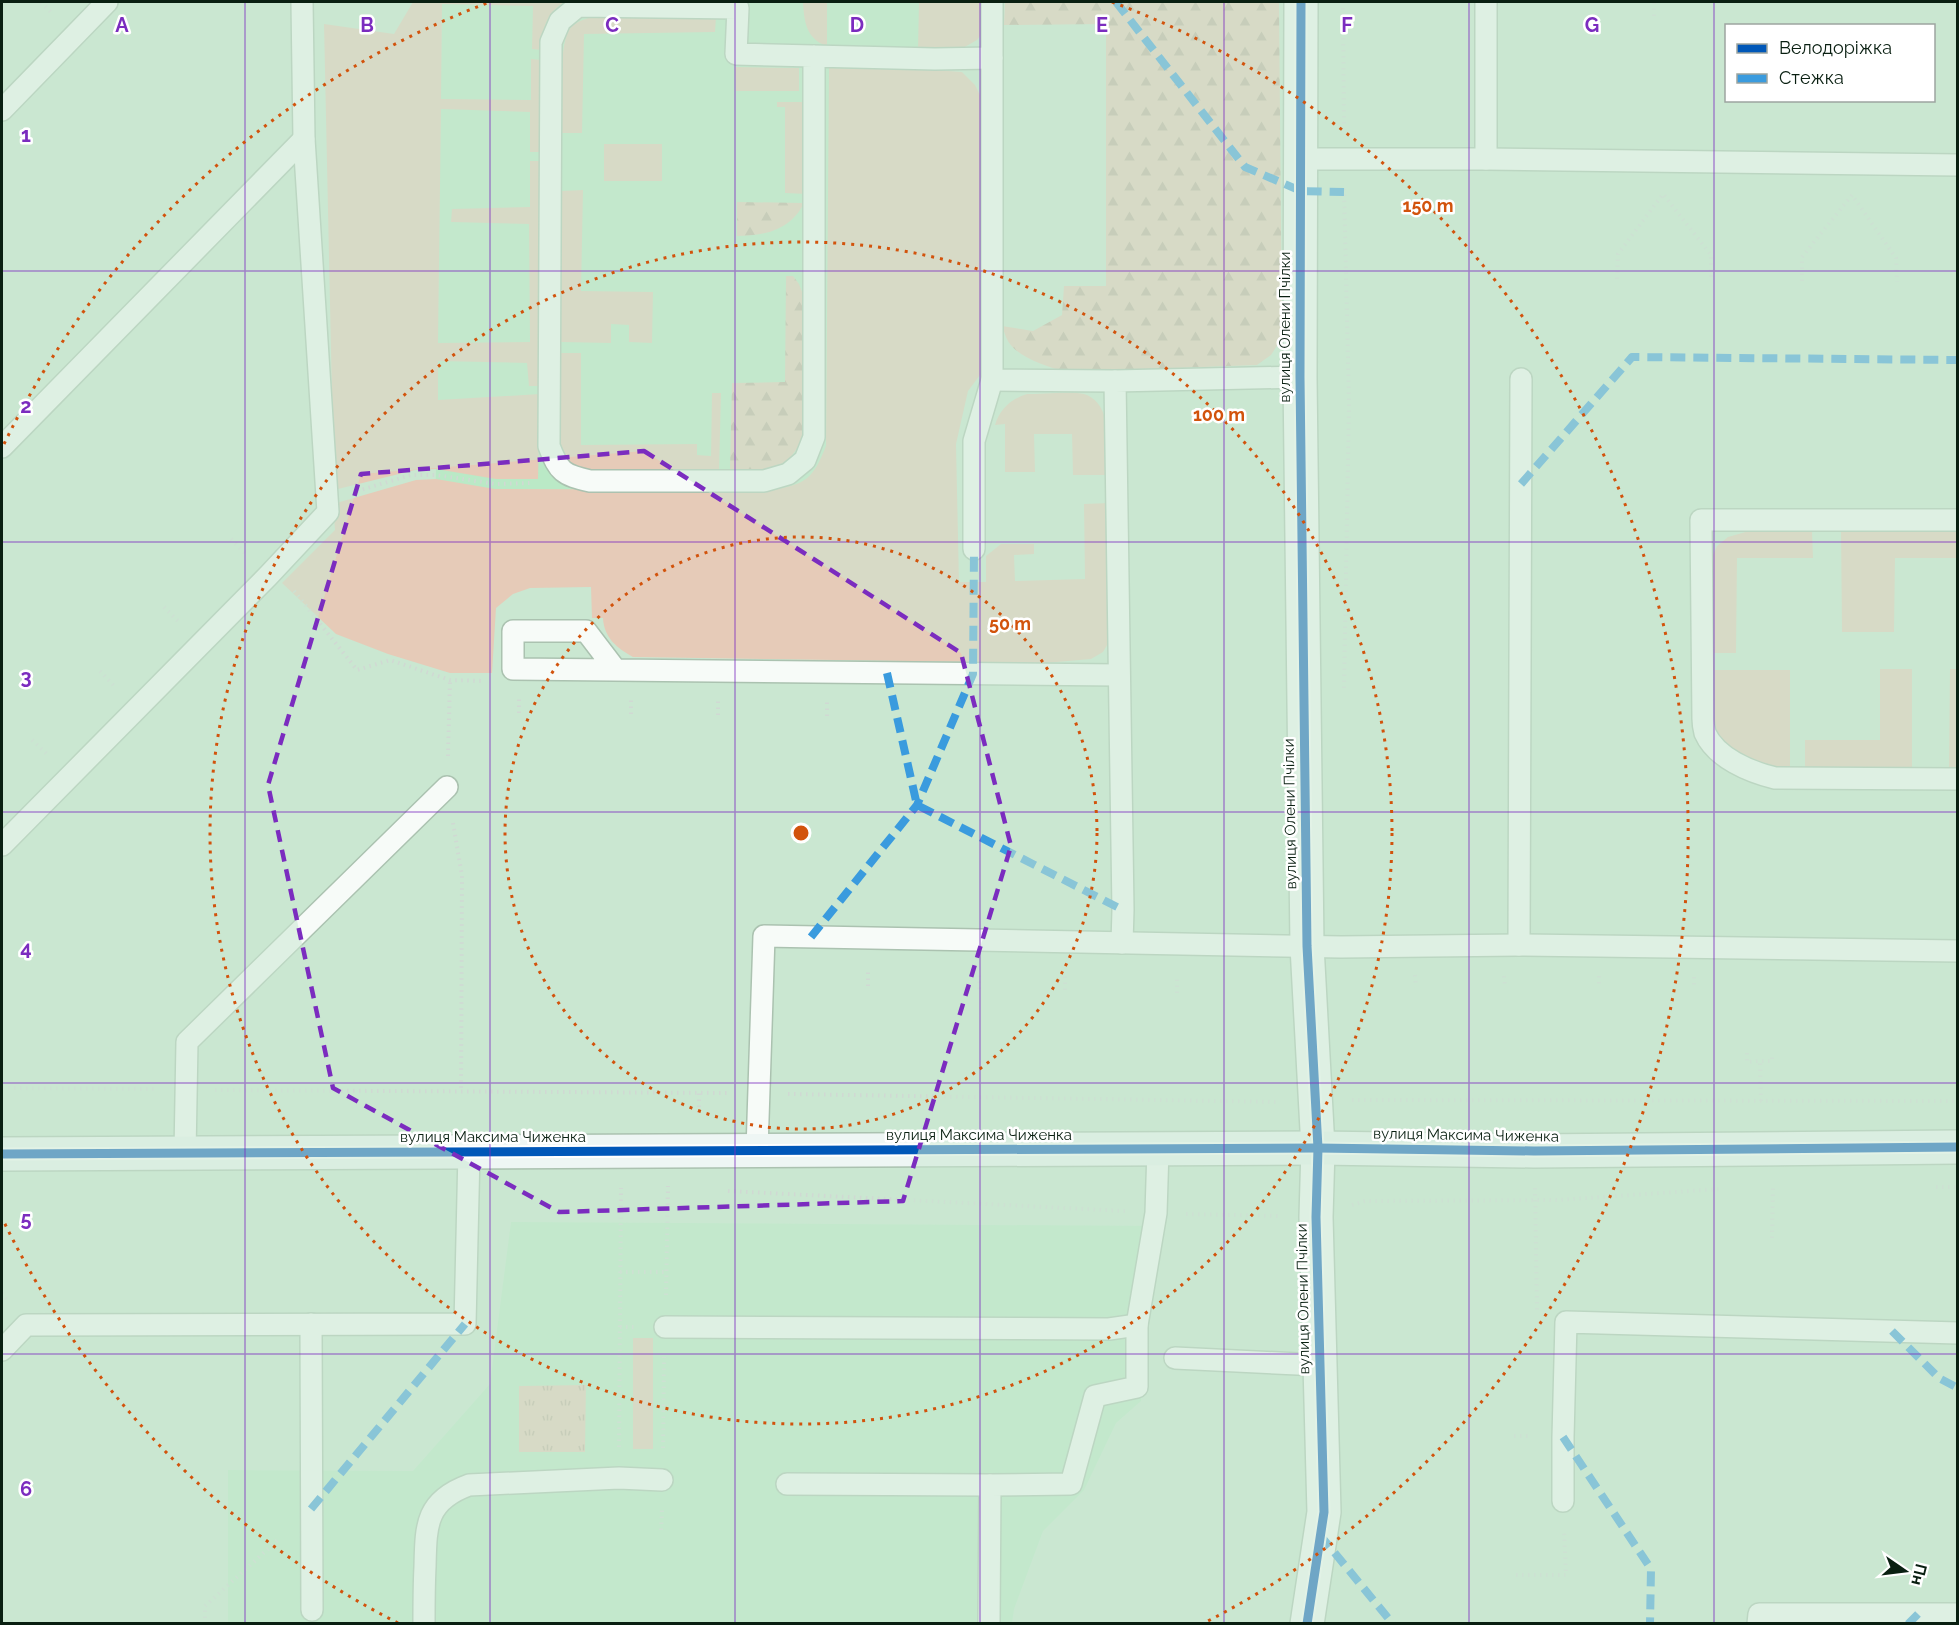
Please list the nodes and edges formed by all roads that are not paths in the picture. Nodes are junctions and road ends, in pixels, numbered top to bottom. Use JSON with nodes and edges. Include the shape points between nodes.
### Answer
{"nodes":[{"id":1,"x":107,"y":2,"type":"edge"},
{"id":2,"x":302,"y":2,"type":"edge"},
{"id":3,"x":992,"y":2,"type":"edge"},
{"id":4,"x":1301,"y":2,"type":"edge"},
{"id":5,"x":1486,"y":2,"type":"edge"},
{"id":6,"x":814,"y":56,"type":"junction"},
{"id":7,"x":992,"y":58,"type":"junction"},
{"id":8,"x":2,"y":110,"type":"edge"},
{"id":9,"x":304,"y":139,"type":"junction"},
{"id":10,"x":1301,"y":159,"type":"junction"},
{"id":11,"x":1486,"y":159,"type":"junction"},
{"id":12,"x":1958,"y":165,"type":"edge"},
{"id":13,"x":1300,"y":377,"type":"junction"},
{"id":14,"x":1521,"y":379,"type":"dead end"},
{"id":15,"x":992,"y":380,"type":"junction"},
{"id":16,"x":1115,"y":381,"type":"junction"},
{"id":17,"x":2,"y":447,"type":"edge"},
{"id":18,"x":1958,"y":520,"type":"edge"},
{"id":19,"x":974,"y":549,"type":"dead end"},
{"id":20,"x":615,"y":669,"type":"junction"},
{"id":21,"x":1118,"y":675,"type":"junction"},
{"id":22,"x":1958,"y":779,"type":"edge"},
{"id":23,"x":447,"y":787,"type":"road end"},
{"id":24,"x":2,"y":845,"type":"edge"},
{"id":25,"x":1122,"y":943,"type":"junction"},
{"id":26,"x":1519,"y":945,"type":"junction"},
{"id":27,"x":1307,"y":946,"type":"junction"},
{"id":28,"x":1958,"y":951,"type":"edge"},
{"id":29,"x":1958,"y":1147,"type":"edge"},
{"id":30,"x":1318,"y":1148,"type":"junction"},
{"id":31,"x":1158,"y":1149,"type":"junction"},
{"id":32,"x":757,"y":1150,"type":"junction"},
{"id":33,"x":469,"y":1152,"type":"junction"},
{"id":34,"x":185,"y":1153,"type":"junction"},
{"id":35,"x":2,"y":1154,"type":"edge"},
{"id":36,"x":311,"y":1324,"type":"junction"},
{"id":37,"x":1137,"y":1324,"type":"junction"},
{"id":38,"x":665,"y":1328,"type":"dead end"},
{"id":39,"x":1958,"y":1333,"type":"edge"},
{"id":40,"x":2,"y":1350,"type":"edge"},
{"id":41,"x":1175,"y":1358,"type":"dead end"},
{"id":42,"x":1319,"y":1365,"type":"junction"},
{"id":43,"x":662,"y":1479,"type":"dead end"},
{"id":44,"x":787,"y":1484,"type":"dead end"},
{"id":45,"x":990,"y":1485,"type":"junction"},
{"id":46,"x":1563,"y":1501,"type":"road end"},
{"id":47,"x":312,"y":1610,"type":"dead end"},
{"id":48,"x":1958,"y":1614,"type":"edge"},
{"id":49,"x":424,"y":1623,"type":"edge"},
{"id":50,"x":989,"y":1623,"type":"edge"},
{"id":51,"x":1307,"y":1623,"type":"edge"},
{"id":52,"x":1758,"y":1623,"type":"edge"}],
"edges":[{"from":1,"to":8,"type":"lane"},
{"from":2,"to":9,"type":"lane"},
{"from":3,"to":7,"type":"lane"},
{"from":4,"to":10,"type":"street","name":"вулиця Олени Пчілки"},
{"from":5,"to":11,"type":"lane"},
{"from":6,"to":6,"type":"lane","via":[[736,54],[738,8],[578,6],[560,21],[551,42],[549,446],[556,464],[570,476],[590,481],[764,482],[788,474],[806,460],[814,437]]},
{"from":6,"to":7,"type":"lane"},
{"from":7,"to":15,"type":"lane"},
{"from":9,"to":17,"type":"lane"},
{"from":9,"to":24,"type":"lane","via":[[327,512]]},
{"from":10,"to":11,"type":"lane"},
{"from":10,"to":13,"type":"street","name":"вулиця Олени Пчілки"},
{"from":11,"to":12,"type":"lane"},
{"from":13,"to":16,"type":"lane"},
{"from":13,"to":27,"type":"street","name":"вулиця Олени Пчілки"},
{"from":14,"to":26,"type":"lane"},
{"from":15,"to":16,"type":"lane"},
{"from":15,"to":19,"type":"lane","via":[[974,441]]},
{"from":16,"to":21,"type":"lane"},
{"from":18,"to":22,"type":"lane","via":[[1701,520],[1703,719],[1705,732],[1714,745],[1736,764],[1775,778]]},
{"from":20,"to":20,"type":"lane","via":[[513,669],[513,631],[586,631]]},
{"from":20,"to":21,"type":"lane"},
{"from":21,"to":25,"type":"lane"},
{"from":23,"to":34,"type":"lane","via":[[187,1042]]},
{"from":25,"to":27,"type":"lane"},
{"from":25,"to":32,"type":"lane","via":[[764,936]]},
{"from":26,"to":27,"type":"lane"},
{"from":26,"to":28,"type":"lane"},
{"from":27,"to":30,"type":"street","name":"вулиця Олени Пчілки"},
{"from":29,"to":30,"type":"street","name":"вулиця Максима Чиженка","via":[[1534,1151]]},
{"from":30,"to":31,"type":"street","name":"вулиця Максима Чиженка"},
{"from":30,"to":42,"type":"street","name":"вулиця Олени Пчілки"},
{"from":31,"to":32,"type":"street","name":"вулиця Максима Чиженка"},
{"from":31,"to":37,"type":"lane","via":[[1156,1213]]},
{"from":32,"to":33,"type":"street","name":"вулиця Максима Чиженка"},
{"from":33,"to":34,"type":"street","name":"вулиця Максима Чиженка"},
{"from":33,"to":36,"type":"lane","via":[[465,1324]]},
{"from":34,"to":35,"type":"street","name":"вулиця Максима Чиженка"},
{"from":36,"to":40,"type":"lane","via":[[27,1325]]},
{"from":36,"to":47,"type":"lane"},
{"from":37,"to":38,"type":"lane","via":[[1108,1329]]},
{"from":37,"to":45,"type":"lane","via":[[1137,1387],[1095,1396],[1071,1484]]},
{"from":39,"to":46,"type":"lane","via":[[1566,1322]]},
{"from":41,"to":42,"type":"lane"},
{"from":42,"to":51,"type":"street","name":"вулиця Олени Пчілки","via":[[1324,1512]]},
{"from":43,"to":49,"type":"lane","via":[[469,1485],[452,1491],[439,1502],[425,1533]]},
{"from":44,"to":45,"type":"lane"},
{"from":45,"to":50,"type":"lane"},
{"from":48,"to":52,"type":"lane","via":[[1759,1614]]}]}
